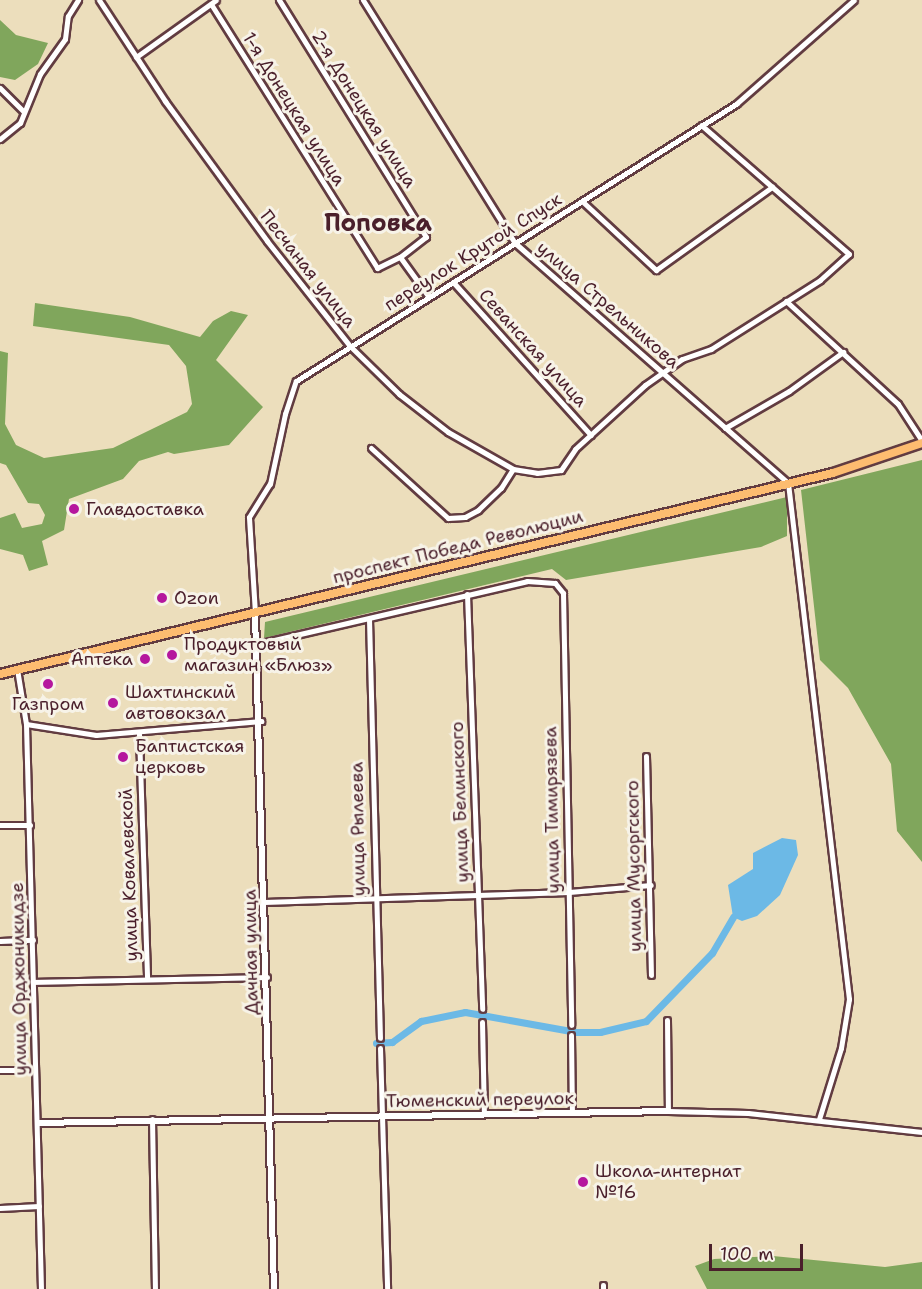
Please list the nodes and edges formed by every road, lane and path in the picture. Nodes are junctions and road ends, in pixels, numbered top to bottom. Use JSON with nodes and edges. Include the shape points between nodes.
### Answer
{"nodes":[{"id":1,"x":78,"y":0,"type":"edge"},
{"id":2,"x":99,"y":0,"type":"edge"},
{"id":3,"x":279,"y":0,"type":"edge"},
{"id":4,"x":363,"y":0,"type":"edge"},
{"id":5,"x":855,"y":0,"type":"edge"},
{"id":6,"x":214,"y":2,"type":"edge"},
{"id":7,"x":136,"y":57,"type":"junction"},
{"id":8,"x":0,"y":88,"type":"edge"},
{"id":9,"x":23,"y":111,"type":"junction"},
{"id":10,"x":701,"y":125,"type":"junction"},
{"id":11,"x":0,"y":139,"type":"edge"},
{"id":12,"x":772,"y":187,"type":"junction"},
{"id":13,"x":583,"y":202,"type":"junction"},
{"id":14,"x":515,"y":243,"type":"junction"},
{"id":15,"x":400,"y":257,"type":"junction"},
{"id":16,"x":453,"y":282,"type":"junction"},
{"id":17,"x":429,"y":297,"type":"junction"},
{"id":18,"x":786,"y":301,"type":"junction"},
{"id":19,"x":350,"y":346,"type":"junction"},
{"id":20,"x":843,"y":352,"type":"junction"},
{"id":21,"x":663,"y":373,"type":"junction"},
{"id":22,"x":725,"y":428,"type":"junction"},
{"id":23,"x":591,"y":435,"type":"junction"},
{"id":24,"x":922,"y":442,"type":"edge"},
{"id":25,"x":371,"y":448,"type":"dead end"},
{"id":26,"x":513,"y":469,"type":"junction"},
{"id":27,"x":788,"y":483,"type":"junction"},
{"id":28,"x":467,"y":594,"type":"junction"},
{"id":29,"x":255,"y":614,"type":"junction"},
{"id":30,"x":369,"y":619,"type":"junction"},
{"id":31,"x":257,"y":644,"type":"junction"},
{"id":32,"x":17,"y":669,"type":"junction"},
{"id":33,"x":0,"y":674,"type":"edge"},
{"id":34,"x":261,"y":721,"type":"junction"},
{"id":35,"x":26,"y":724,"type":"junction"},
{"id":36,"x":139,"y":734,"type":"junction"},
{"id":37,"x":646,"y":756,"type":"dead end"},
{"id":38,"x":0,"y":825,"type":"edge"},
{"id":39,"x":30,"y":825,"type":"junction"},
{"id":40,"x":651,"y":885,"type":"junction"},
{"id":41,"x":569,"y":892,"type":"junction"},
{"id":42,"x":479,"y":893,"type":"junction"},
{"id":43,"x":374,"y":897,"type":"junction"},
{"id":44,"x":264,"y":902,"type":"junction"},
{"id":45,"x":33,"y":940,"type":"junction"},
{"id":46,"x":0,"y":941,"type":"edge"},
{"id":47,"x":651,"y":975,"type":"dead end"},
{"id":48,"x":267,"y":977,"type":"junction"},
{"id":49,"x":147,"y":979,"type":"junction"},
{"id":50,"x":33,"y":982,"type":"junction"},
{"id":51,"x":482,"y":1010,"type":"dead end"},
{"id":52,"x":667,"y":1020,"type":"dead end"},
{"id":53,"x":482,"y":1022,"type":"dead end"},
{"id":54,"x":572,"y":1025,"type":"dead end"},
{"id":55,"x":572,"y":1035,"type":"dead end"},
{"id":56,"x":380,"y":1038,"type":"dead end"},
{"id":57,"x":380,"y":1048,"type":"dead end"},
{"id":58,"x":0,"y":1070,"type":"edge"},
{"id":59,"x":35,"y":1070,"type":"junction"},
{"id":60,"x":668,"y":1111,"type":"junction"},
{"id":61,"x":572,"y":1113,"type":"junction"},
{"id":62,"x":484,"y":1114,"type":"junction"},
{"id":63,"x":384,"y":1116,"type":"junction"},
{"id":64,"x":270,"y":1117,"type":"junction"},
{"id":65,"x":152,"y":1119,"type":"junction"},
{"id":66,"x":819,"y":1119,"type":"junction"},
{"id":67,"x":38,"y":1123,"type":"junction"},
{"id":68,"x":922,"y":1132,"type":"edge"},
{"id":69,"x":39,"y":1206,"type":"junction"},
{"id":70,"x":0,"y":1208,"type":"edge"},
{"id":71,"x":42,"y":1289,"type":"edge"},
{"id":72,"x":155,"y":1289,"type":"edge"},
{"id":73,"x":274,"y":1289,"type":"edge"},
{"id":74,"x":387,"y":1289,"type":"edge"}],
"edges":[{"from":1,"to":9,"type":"street","via":[[68,16],[64,39],[40,74]]},
{"from":2,"to":7,"type":"street","name":"Песчаная улица"},
{"from":3,"to":15,"type":"street","name":"2-я Донецкая улица","via":[[426,237]]},
{"from":4,"to":14,"type":"street","name":"улица Стрельникова"},
{"from":5,"to":10,"type":"street","name":"переулок Крутой Спуск","via":[[736,104]]},
{"from":6,"to":7,"type":"street"},
{"from":6,"to":15,"type":"street","name":"1-я Донецкая улица","via":[[371,264],[376,268]]},
{"from":7,"to":19,"type":"street","name":"Песчаная улица","via":[[267,241]]},
{"from":8,"to":9,"type":"street"},
{"from":9,"to":11,"type":"street","via":[[20,123]]},
{"from":10,"to":12,"type":"street"},
{"from":10,"to":13,"type":"street","name":"переулок Крутой Спуск"},
{"from":12,"to":13,"type":"street","via":[[656,270]]},
{"from":12,"to":18,"type":"street","via":[[849,254],[820,280]]},
{"from":13,"to":14,"type":"street","name":"переулок Крутой Спуск"},
{"from":14,"to":16,"type":"street","name":"переулок Крутой Спуск"},
{"from":14,"to":21,"type":"street","name":"улица Стрельникова"},
{"from":15,"to":17,"type":"street"},
{"from":16,"to":17,"type":"street","name":"переулок Крутой Спуск"},
{"from":16,"to":23,"type":"street","name":"Севанская улица"},
{"from":17,"to":19,"type":"street","name":"переулок Крутой Спуск"},
{"from":18,"to":20,"type":"street"},
{"from":18,"to":21,"type":"street","via":[[711,349],[682,359]]},
{"from":19,"to":26,"type":"street","name":"Песчаная улица","via":[[399,394],[448,432]]},
{"from":19,"to":29,"type":"street","name":"переулок Крутой Спуск","via":[[296,381],[270,484],[249,517]]},
{"from":20,"to":22,"type":"street","via":[[789,391]]},
{"from":20,"to":24,"type":"street","via":[[898,404]]},
{"from":21,"to":22,"type":"street","name":"улица Стрельникова"},
{"from":21,"to":23,"type":"street"},
{"from":22,"to":27,"type":"street","name":"улица Стрельникова"},
{"from":23,"to":26,"type":"street","name":"Песчаная улица","via":[[561,470],[537,473]]},
{"from":24,"to":27,"type":"main road","name":"проспект Победа Революции","via":[[865,464]]},
{"from":25,"to":26,"type":"street","via":[[448,518],[465,517],[478,510],[501,488]]},
{"from":27,"to":29,"type":"main road","name":"проспект Победа Революции"},
{"from":27,"to":66,"type":"street","via":[[849,999],[842,1048]]},
{"from":28,"to":30,"type":"street"},
{"from":28,"to":41,"type":"street","name":"улица Тимирязева","via":[[543,579],[555,583],[563,593]]},
{"from":28,"to":42,"type":"street","name":"улица Белинского"},
{"from":29,"to":31,"type":"street","name":"Дачная улица"},
{"from":29,"to":32,"type":"main road","name":"проспект Победа Революции"},
{"from":30,"to":31,"type":"street"},
{"from":30,"to":43,"type":"street","name":"улица Рылеева"},
{"from":31,"to":34,"type":"street","name":"Дачная улица"},
{"from":32,"to":33,"type":"main road","name":"проспект Победа Революции"},
{"from":32,"to":35,"type":"street","name":"улица Орджоникидзе"},
{"from":34,"to":36,"type":"street"},
{"from":34,"to":44,"type":"street","name":"Дачная улица"},
{"from":35,"to":36,"type":"street","via":[[70,734]]},
{"from":35,"to":39,"type":"street","name":"улица Орджоникидзе"},
{"from":36,"to":49,"type":"street","name":"улица Ковалевской"},
{"from":37,"to":40,"type":"street","name":"улица Мусоргского"},
{"from":38,"to":39,"type":"street"},
{"from":39,"to":45,"type":"street","name":"улица Орджоникидзе"},
{"from":40,"to":41,"type":"street"},
{"from":40,"to":47,"type":"street","name":"улица Мусоргского"},
{"from":41,"to":42,"type":"street"},
{"from":41,"to":54,"type":"street","name":"улица Тимирязева"},
{"from":42,"to":43,"type":"street"},
{"from":42,"to":51,"type":"street","name":"улица Белинского"},
{"from":43,"to":44,"type":"street"},
{"from":43,"to":56,"type":"street","name":"улица Рылеева"},
{"from":44,"to":48,"type":"street","name":"Дачная улица"},
{"from":45,"to":46,"type":"street"},
{"from":45,"to":50,"type":"street","name":"улица Орджоникидзе"},
{"from":48,"to":49,"type":"street"},
{"from":48,"to":64,"type":"street","name":"Дачная улица"},
{"from":49,"to":50,"type":"street"},
{"from":50,"to":59,"type":"street","name":"улица Орджоникидзе"},
{"from":52,"to":60,"type":"street"},
{"from":53,"to":62,"type":"street"},
{"from":55,"to":61,"type":"street"},
{"from":57,"to":63,"type":"street"},
{"from":58,"to":59,"type":"street"},
{"from":59,"to":67,"type":"street","name":"улица Орджоникидзе"},
{"from":60,"to":61,"type":"street","name":"Тюменский переулок"},
{"from":60,"to":66,"type":"street","name":"Тюменский переулок"},
{"from":61,"to":62,"type":"street","name":"Тюменский переулок"},
{"from":62,"to":63,"type":"street","name":"Тюменский переулок"},
{"from":63,"to":64,"type":"street","name":"Тюменский переулок"},
{"from":63,"to":74,"type":"street"},
{"from":64,"to":65,"type":"street","name":"Тюменский переулок"},
{"from":64,"to":73,"type":"street","name":"Дачная улица"},
{"from":65,"to":67,"type":"street","name":"Тюменский переулок"},
{"from":65,"to":72,"type":"street"},
{"from":66,"to":68,"type":"street","name":"Тюменский переулок"},
{"from":67,"to":69,"type":"street","name":"улица Орджоникидзе"},
{"from":69,"to":70,"type":"street"},
{"from":69,"to":71,"type":"street","name":"улица Орджоникидзе"}]}
